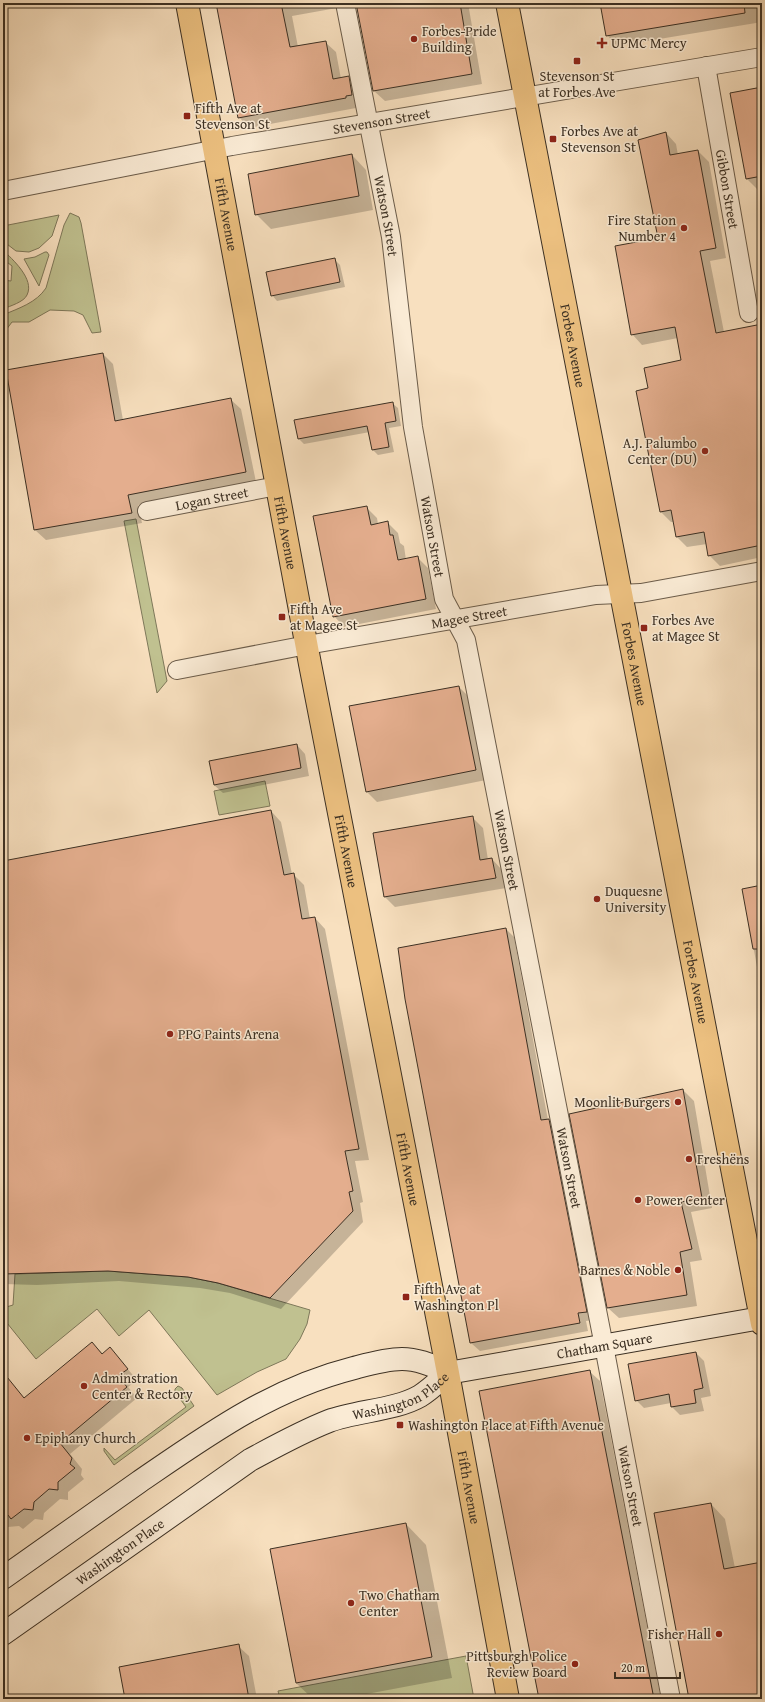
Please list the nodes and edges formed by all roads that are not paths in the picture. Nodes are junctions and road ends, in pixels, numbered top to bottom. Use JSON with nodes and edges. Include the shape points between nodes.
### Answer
{"nodes":[{"id":1,"x":187,"y":3,"type":"edge"},
{"id":2,"x":345,"y":3,"type":"edge"},
{"id":3,"x":507,"y":3,"type":"edge"},
{"id":4,"x":762,"y":57,"type":"edge"},
{"id":5,"x":706,"y":66,"type":"junction"},
{"id":6,"x":525,"y":98,"type":"junction"},
{"id":7,"x":368,"y":124,"type":"junction"},
{"id":8,"x":214,"y":149,"type":"junction"},
{"id":9,"x":3,"y":191,"type":"edge"},
{"id":10,"x":749,"y":313,"type":"dead end"},
{"id":11,"x":277,"y":486,"type":"junction"},
{"id":12,"x":147,"y":511,"type":"dead end"},
{"id":13,"x":762,"y":571,"type":"edge"},
{"id":14,"x":621,"y":594,"type":"junction"},
{"id":15,"x":455,"y":620,"type":"junction"},
{"id":16,"x":306,"y":645,"type":"junction"},
{"id":17,"x":177,"y":670,"type":"dead end"},
{"id":18,"x":762,"y":1320,"type":"edge"},
{"id":19,"x":604,"y":1346,"type":"junction"},
{"id":20,"x":448,"y":1373,"type":"junction"},
{"id":21,"x":3,"y":1578,"type":"edge"},
{"id":22,"x":3,"y":1634,"type":"edge"},
{"id":23,"x":508,"y":1699,"type":"edge"},
{"id":24,"x":670,"y":1699,"type":"edge"}],
"edges":[{"from":1,"to":8,"type":"main road","name":"Fifth Avenue"},
{"from":2,"to":7,"type":"street","name":"Watson Street"},
{"from":3,"to":6,"type":"main road","name":"Forbes Avenue"},
{"from":4,"to":5,"type":"street","name":"Stevenson Street"},
{"from":5,"to":6,"type":"street","name":"Stevenson Street"},
{"from":5,"to":10,"type":"street","name":"Gibbon Street"},
{"from":6,"to":7,"type":"street","name":"Stevenson Street"},
{"from":6,"to":14,"type":"main road","name":"Forbes Avenue"},
{"from":7,"to":8,"type":"street","name":"Stevenson Street"},
{"from":7,"to":15,"type":"street","name":"Watson Street","via":[[391,237],[413,427],[444,599]]},
{"from":8,"to":9,"type":"street","name":"Stevenson Street"},
{"from":8,"to":11,"type":"main road","name":"Fifth Avenue"},
{"from":11,"to":12,"type":"street","name":"Logan Street"},
{"from":11,"to":16,"type":"main road","name":"Fifth Avenue"},
{"from":13,"to":14,"type":"street","name":"Magee Street","via":[[641,593]]},
{"from":14,"to":15,"type":"street","name":"Magee Street","via":[[596,595]]},
{"from":14,"to":18,"type":"main road","name":"Forbes Avenue"},
{"from":15,"to":16,"type":"street","name":"Magee Street"},
{"from":15,"to":19,"type":"street","name":"Watson Street","via":[[466,640]]},
{"from":16,"to":17,"type":"street","name":"Magee Street"},
{"from":16,"to":20,"type":"main road","name":"Fifth Avenue"},
{"from":18,"to":19,"type":"main road","name":"Chatham Square"},
{"from":19,"to":20,"type":"main road","name":"Chatham Square"},
{"from":19,"to":24,"type":"street","name":"Watson Street"},
{"from":20,"to":21,"type":"main road","name":"Washington Place","via":[[431,1364],[401,1359],[328,1375],[266,1400],[190,1447]]},
{"from":20,"to":22,"type":"main road","name":"Washington Place","via":[[420,1396],[407,1402],[330,1421],[250,1460]]},
{"from":20,"to":23,"type":"main road","name":"Fifth Avenue"}]}
